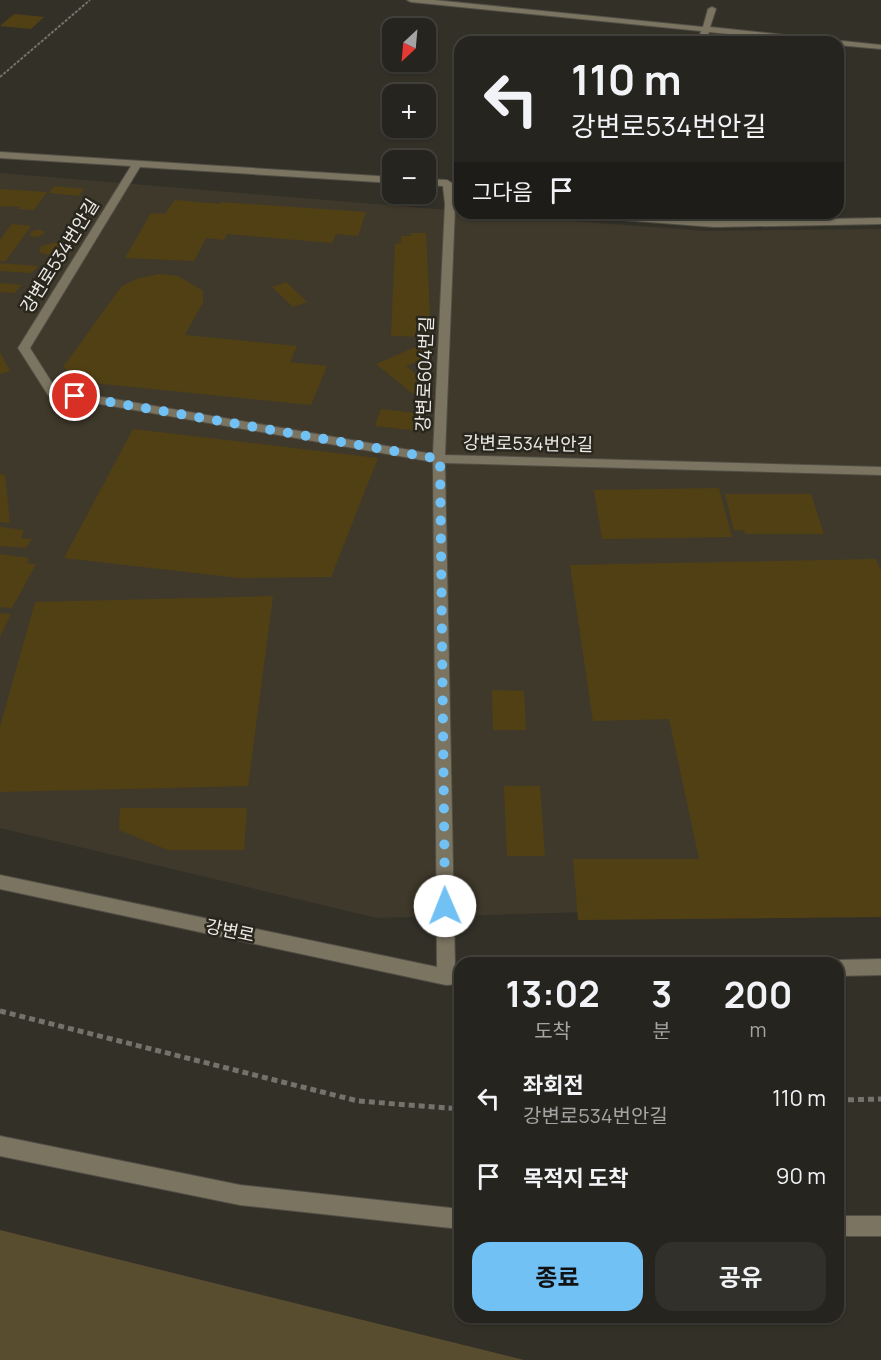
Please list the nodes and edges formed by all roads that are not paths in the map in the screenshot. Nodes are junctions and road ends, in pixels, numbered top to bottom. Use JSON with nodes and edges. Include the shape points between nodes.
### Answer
{"nodes":[{"id":1,"x":411,"y":0,"type":"edge"},
{"id":2,"x":712,"y":9,"type":"dead end"},
{"id":3,"x":705,"y":29,"type":"junction"},
{"id":4,"x":703,"y":36,"type":"edge"},
{"id":5,"x":773,"y":36,"type":"edge"},
{"id":6,"x":844,"y":44,"type":"edge"},
{"id":7,"x":881,"y":47,"type":"edge"},
{"id":8,"x":0,"y":156,"type":"edge"},
{"id":9,"x":138,"y":163,"type":"junction"},
{"id":10,"x":382,"y":179,"type":"edge"},
{"id":11,"x":436,"y":182,"type":"edge"},
{"id":12,"x":454,"y":201,"type":"edge"},
{"id":13,"x":454,"y":219,"type":"edge"},
{"id":14,"x":770,"y":219,"type":"edge"},
{"id":15,"x":881,"y":221,"type":"edge"},
{"id":16,"x":440,"y":459,"type":"junction"},
{"id":17,"x":881,"y":471,"type":"edge"},
{"id":18,"x":0,"y":882,"type":"edge"},
{"id":19,"x":881,"y":967,"type":"edge"},
{"id":20,"x":844,"y":968,"type":"edge"},
{"id":21,"x":453,"y":977,"type":"edge"},
{"id":22,"x":0,"y":1146,"type":"edge"},
{"id":23,"x":454,"y":1218,"type":"edge"},
{"id":24,"x":844,"y":1226,"type":"edge"},
{"id":25,"x":881,"y":1226,"type":"edge"}],
"edges":[{"from":1,"to":3,"type":"street"},
{"from":2,"to":3,"type":"street"},
{"from":3,"to":4,"type":"street"},
{"from":3,"to":5,"type":"street"},
{"from":6,"to":7,"type":"street"},
{"from":8,"to":9,"type":"street"},
{"from":9,"to":10,"type":"street"},
{"from":9,"to":16,"type":"street","name":"강변로534번안길","via":[[24,348],[52,392]]},
{"from":11,"to":12,"type":"street","via":[[447,183]]},
{"from":13,"to":16,"type":"street","name":"강변로604번길"},
{"from":14,"to":15,"type":"street"},
{"from":16,"to":17,"type":"street","name":"강변로534번안길"},
{"from":16,"to":21,"type":"street","name":"강변로604번길"},
{"from":18,"to":21,"type":"street","name":"강변로"},
{"from":19,"to":20,"type":"street"},
{"from":22,"to":23,"type":"street","via":[[240,1195]]},
{"from":24,"to":25,"type":"street"}]}
